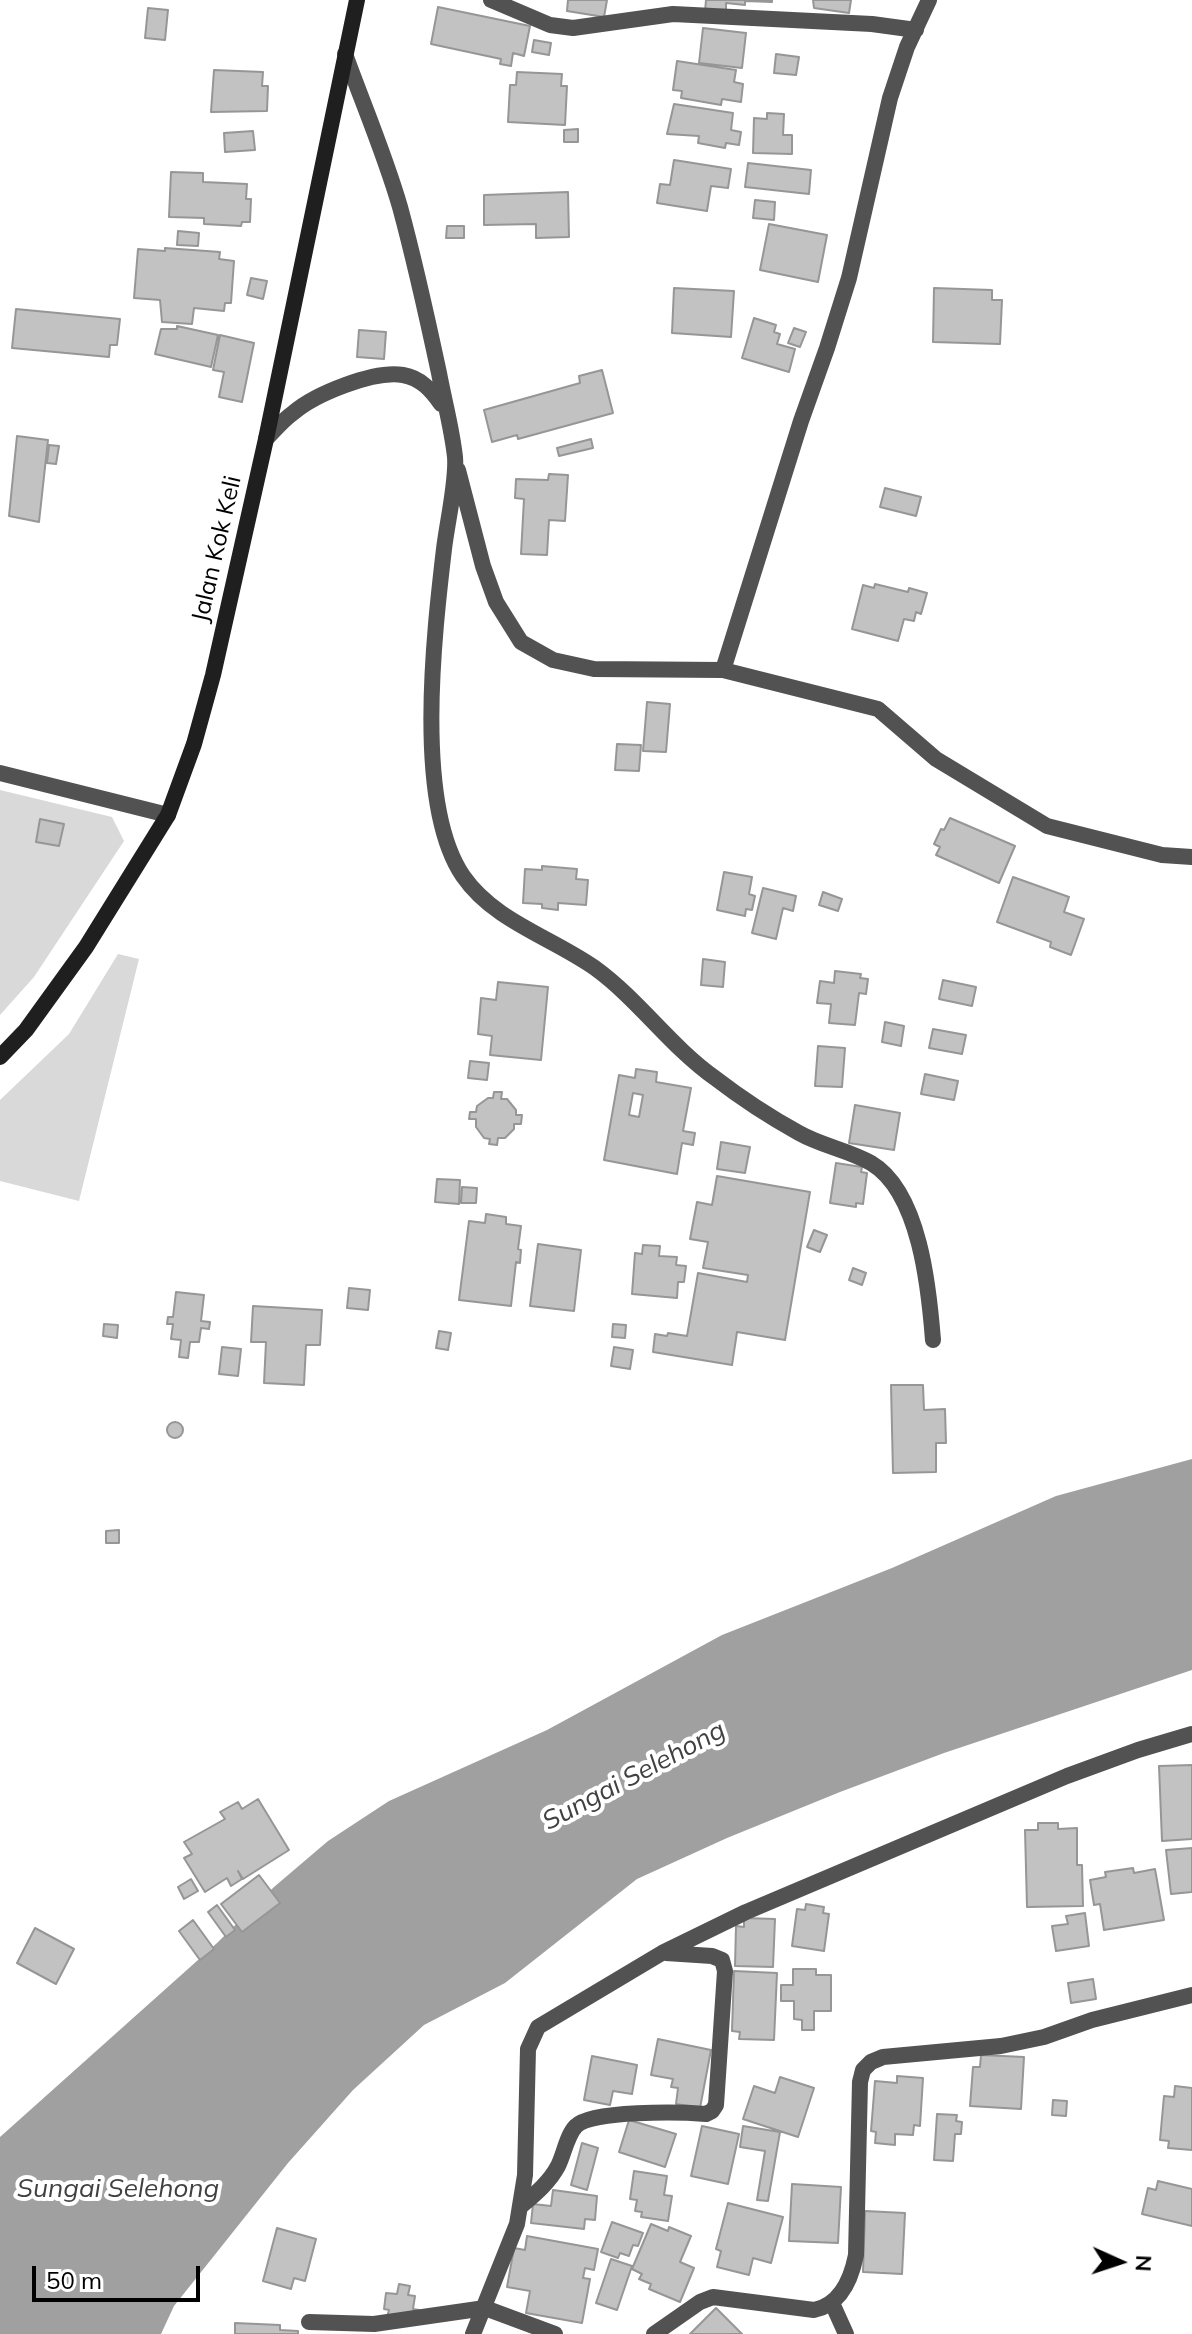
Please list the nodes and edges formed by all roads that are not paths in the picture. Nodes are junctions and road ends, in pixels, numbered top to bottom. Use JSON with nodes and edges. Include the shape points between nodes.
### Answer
{"nodes":[{"id":1,"x":357,"y":0,"type":"edge"},
{"id":2,"x":491,"y":0,"type":"edge"},
{"id":3,"x":929,"y":0,"type":"edge"},
{"id":4,"x":916,"y":30,"type":"junction"},
{"id":5,"x":345,"y":54,"type":"junction"},
{"id":6,"x":447,"y":412,"type":"junction"},
{"id":7,"x":266,"y":439,"type":"junction"},
{"id":8,"x":455,"y":459,"type":"junction"},
{"id":9,"x":723,"y":670,"type":"junction"},
{"id":10,"x":0,"y":773,"type":"edge"},
{"id":11,"x":168,"y":815,"type":"junction"},
{"id":12,"x":1192,"y":857,"type":"edge"},
{"id":13,"x":0,"y":1057,"type":"edge"},
{"id":14,"x":933,"y":1340,"type":"dead end"},
{"id":15,"x":1192,"y":1734,"type":"edge"},
{"id":16,"x":662,"y":1953,"type":"junction"},
{"id":17,"x":1192,"y":1995,"type":"edge"},
{"id":18,"x":520,"y":2207,"type":"junction"},
{"id":19,"x":832,"y":2303,"type":"junction"},
{"id":20,"x":485,"y":2308,"type":"junction"},
{"id":21,"x":309,"y":2322,"type":"dead end"},
{"id":22,"x":473,"y":2334,"type":"edge"},
{"id":23,"x":555,"y":2334,"type":"edge"},
{"id":24,"x":654,"y":2334,"type":"edge"},
{"id":25,"x":846,"y":2334,"type":"edge"}],
"edges":[{"from":1,"to":5,"type":"street","name":"Jalan Kok Keli"},
{"from":2,"to":4,"type":"street","via":[[550,25],[573,28],[673,14]]},
{"from":3,"to":4,"type":"street"},
{"from":4,"to":9,"type":"street","via":[[890,98],[849,278]]},
{"from":5,"to":6,"type":"street","via":[[399,204]]},
{"from":5,"to":7,"type":"street","name":"Jalan Kok Keli"},
{"from":6,"to":7,"type":"street","via":[[429,386],[403,375],[367,378],[320,395]]},
{"from":6,"to":8,"type":"street"},
{"from":7,"to":11,"type":"street","name":"Jalan Kok Keli","via":[[213,675]]},
{"from":8,"to":9,"type":"street","via":[[483,566],[496,602],[521,642],[553,660],[594,669]]},
{"from":8,"to":14,"type":"street","via":[[434,684],[433,770],[445,843],[475,892],[497,911],[597,970],[716,1079],[801,1134],[873,1164],[893,1184],[907,1211],[929,1286]]},
{"from":9,"to":12,"type":"street","via":[[878,709],[936,759],[1047,826],[1162,855]]},
{"from":10,"to":11,"type":"street"},
{"from":11,"to":13,"type":"street","name":"Jalan Kok Keli","via":[[86,947]]},
{"from":15,"to":16,"type":"street","via":[[1003,1802]]},
{"from":16,"to":18,"type":"street","via":[[547,2020],[532,2036]]},
{"from":16,"to":18,"type":"street","via":[[722,1960],[716,2105],[706,2114],[649,2112],[582,2121],[573,2129],[556,2170]]},
{"from":17,"to":19,"type":"street","via":[[1001,2046],[871,2062],[860,2082],[856,2255],[846,2285]]},
{"from":18,"to":20,"type":"street"},
{"from":19,"to":24,"type":"street","via":[[801,2310],[713,2297]]},
{"from":19,"to":25,"type":"street"},
{"from":20,"to":21,"type":"street","via":[[374,2324]]},
{"from":20,"to":22,"type":"street"},
{"from":20,"to":23,"type":"street"}]}
